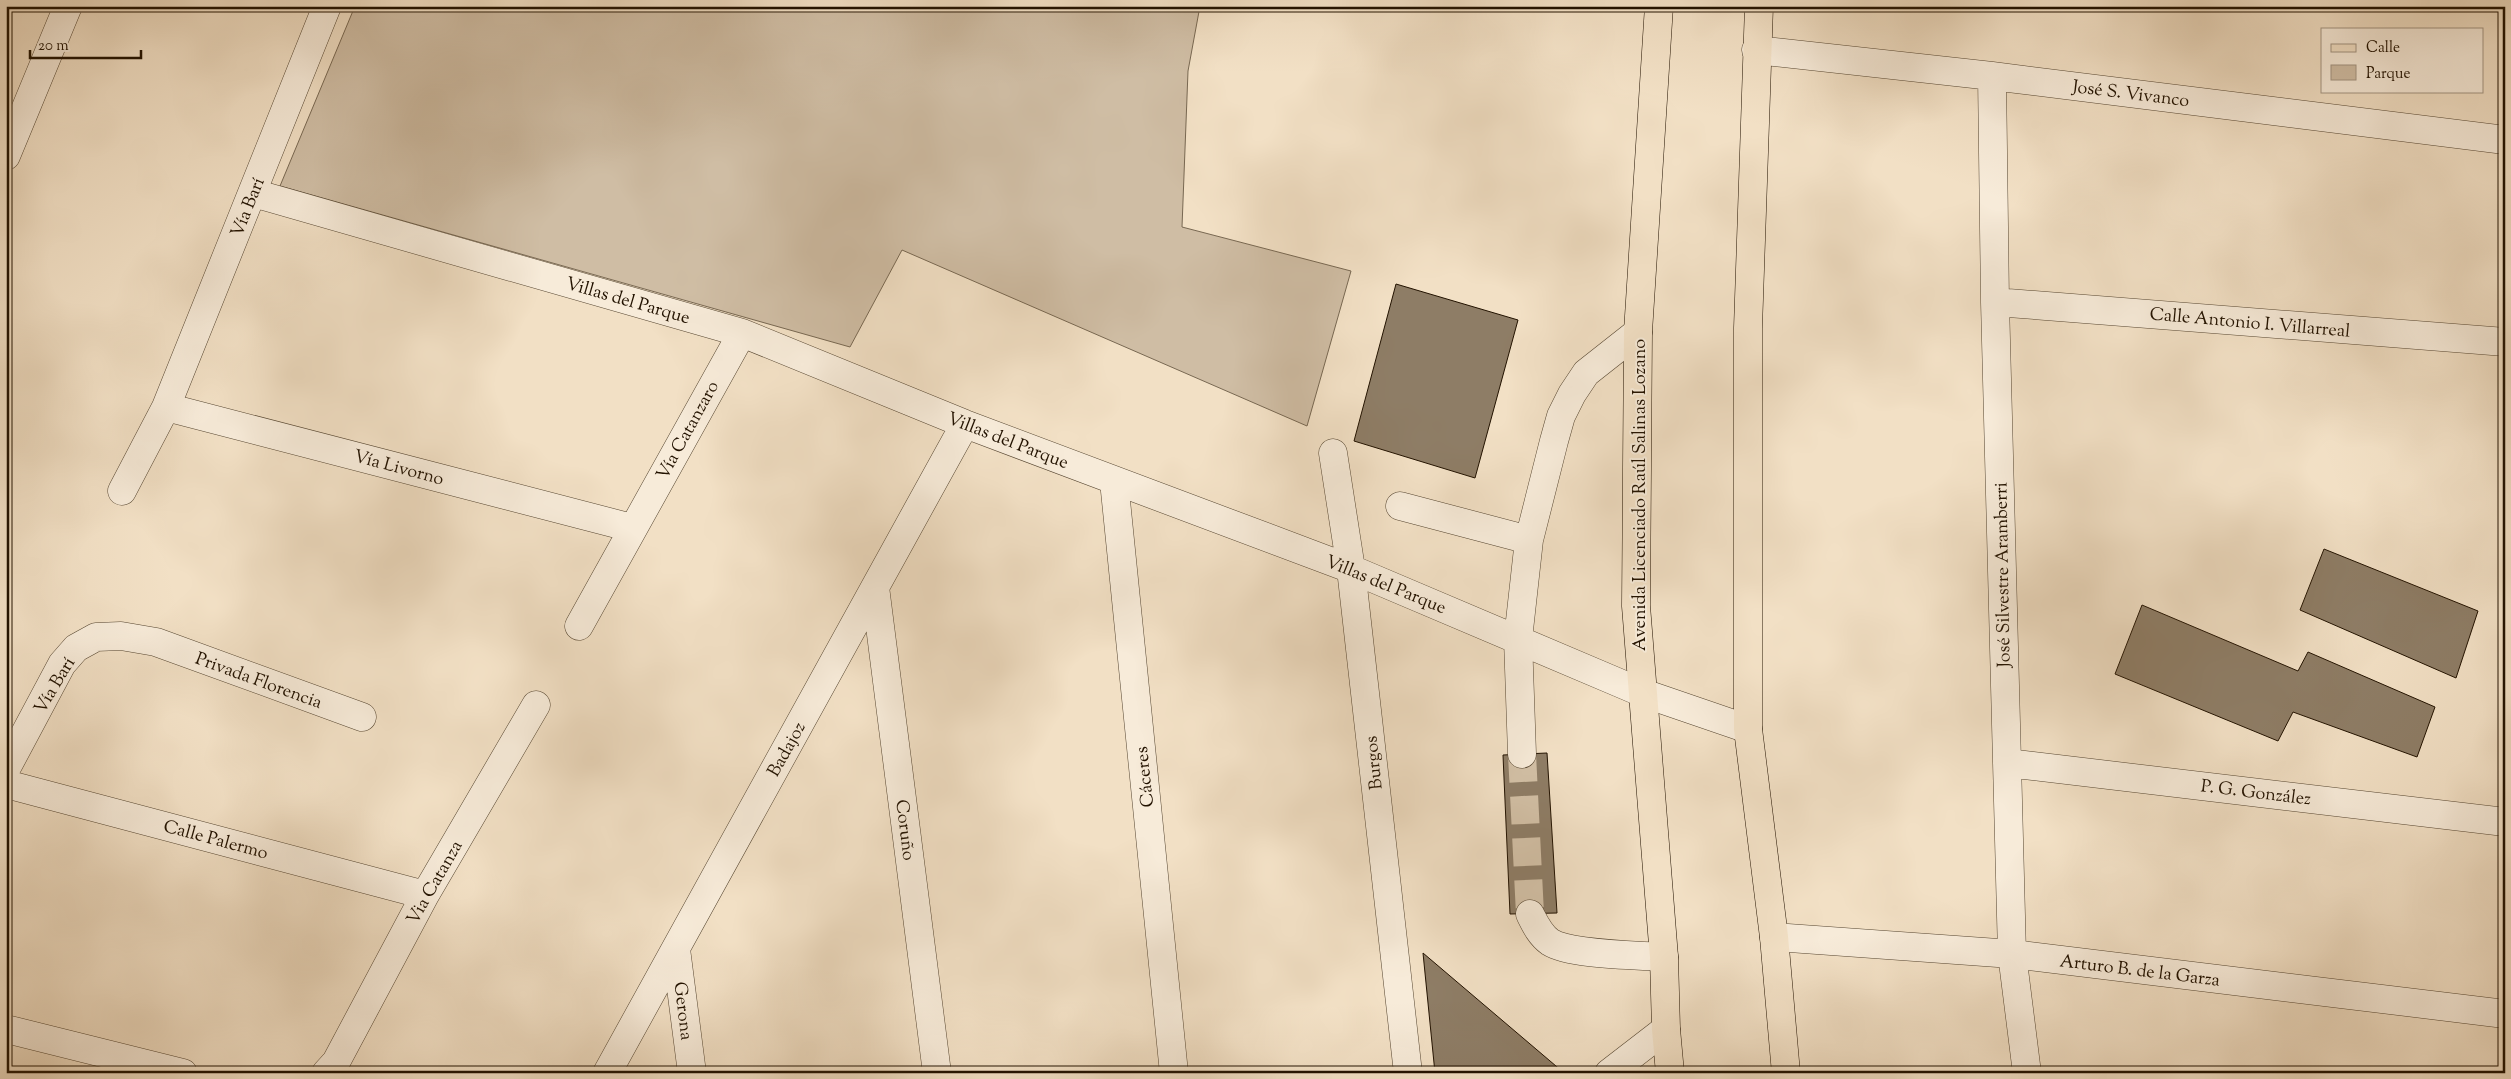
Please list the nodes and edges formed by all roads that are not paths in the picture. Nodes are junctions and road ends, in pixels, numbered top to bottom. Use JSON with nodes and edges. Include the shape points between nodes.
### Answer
{"nodes":[{"id":1,"x":68,"y":6,"type":"edge"},
{"id":2,"x":327,"y":6,"type":"edge"},
{"id":3,"x":1659,"y":6,"type":"edge"},
{"id":4,"x":1759,"y":6,"type":"edge"},
{"id":5,"x":1756,"y":50,"type":"junction"},
{"id":6,"x":1992,"y":76,"type":"junction"},
{"id":7,"x":2505,"y":140,"type":"edge"},
{"id":8,"x":6,"y":156,"type":"edge"},
{"id":9,"x":253,"y":193,"type":"junction"},
{"id":10,"x":1995,"y":302,"type":"junction"},
{"id":11,"x":742,"y":332,"type":"junction"},
{"id":12,"x":1638,"y":332,"type":"junction"},
{"id":13,"x":2505,"y":342,"type":"edge"},
{"id":14,"x":166,"y":407,"type":"junction"},
{"id":15,"x":965,"y":424,"type":"junction"},
{"id":16,"x":1333,"y":453,"type":"dead end"},
{"id":17,"x":1114,"y":481,"type":"junction"},
{"id":18,"x":122,"y":491,"type":"dead end"},
{"id":19,"x":1400,"y":506,"type":"dead end"},
{"id":20,"x":632,"y":528,"type":"junction"},
{"id":21,"x":1529,"y":540,"type":"junction"},
{"id":22,"x":1351,"y":569,"type":"junction"},
{"id":23,"x":875,"y":587,"type":"junction"},
{"id":24,"x":579,"y":626,"type":"dead end"},
{"id":25,"x":1518,"y":639,"type":"junction"},
{"id":26,"x":156,"y":642,"type":"joint"},
{"id":27,"x":1643,"y":694,"type":"junction"},
{"id":28,"x":536,"y":705,"type":"dead end"},
{"id":29,"x":362,"y":717,"type":"dead end"},
{"id":30,"x":1748,"y":729,"type":"junction"},
{"id":31,"x":1522,"y":754,"type":"tunnel mouth"},
{"id":32,"x":2007,"y":762,"type":"junction"},
{"id":33,"x":6,"y":769,"type":"edge"},
{"id":34,"x":6,"y":784,"type":"edge"},
{"id":35,"x":2505,"y":822,"type":"edge"},
{"id":36,"x":425,"y":895,"type":"junction"},
{"id":37,"x":1530,"y":914,"type":"tunnel mouth"},
{"id":38,"x":1774,"y":937,"type":"junction"},
{"id":39,"x":676,"y":949,"type":"junction"},
{"id":40,"x":2012,"y":954,"type":"junction"},
{"id":41,"x":1664,"y":957,"type":"junction"},
{"id":42,"x":2505,"y":1014,"type":"edge"},
{"id":43,"x":6,"y":1029,"type":"edge"},
{"id":44,"x":1666,"y":1029,"type":"junction"},
{"id":45,"x":331,"y":1068,"type":"edge"},
{"id":46,"x":183,"y":1073,"type":"edge"},
{"id":47,"x":607,"y":1073,"type":"edge"},
{"id":48,"x":692,"y":1073,"type":"edge"},
{"id":49,"x":936,"y":1073,"type":"edge"},
{"id":50,"x":1174,"y":1073,"type":"edge"},
{"id":51,"x":1408,"y":1073,"type":"edge"},
{"id":52,"x":1609,"y":1073,"type":"edge"},
{"id":53,"x":1670,"y":1073,"type":"edge"},
{"id":54,"x":1786,"y":1073,"type":"edge"},
{"id":55,"x":2027,"y":1073,"type":"edge"}],
"edges":[{"from":1,"to":8,"type":"street"},
{"from":2,"to":9,"type":"street","name":"Vía Barí"},
{"from":3,"to":12,"type":"main road","name":"Avenida Licenciado Raúl Salinas Lozano"},
{"from":4,"to":5,"type":"main road"},
{"from":5,"to":6,"type":"street","name":"José S. Vivanco"},
{"from":5,"to":30,"type":"main road","via":[[1748,328]]},
{"from":6,"to":7,"type":"street","name":"José S. Vivanco"},
{"from":6,"to":10,"type":"street","name":"José Silvestre Aramberri"},
{"from":9,"to":11,"type":"street","name":"Villas del Parque"},
{"from":9,"to":14,"type":"street","name":"Vía Barí"},
{"from":10,"to":13,"type":"street","name":"Calle Antonio I. Villarreal"},
{"from":10,"to":32,"type":"street","name":"José Silvestre Aramberri"},
{"from":11,"to":15,"type":"street","name":"Villas del Parque"},
{"from":11,"to":20,"type":"street","name":"Vía Catanzaro"},
{"from":12,"to":21,"type":"street","via":[[1586,373],[1572,394],[1559,424]]},
{"from":12,"to":27,"type":"main road","name":"Avenida Licenciado Raúl Salinas Lozano","via":[[1636,606]]},
{"from":14,"to":18,"type":"street","name":"Vía Barí"},
{"from":14,"to":20,"type":"street","name":"Vía Livorno"},
{"from":15,"to":17,"type":"street","name":"Villas del Parque"},
{"from":15,"to":23,"type":"street","name":"Badajoz"},
{"from":16,"to":22,"type":"street","name":"Burgos"},
{"from":17,"to":22,"type":"street","name":"Villas del Parque"},
{"from":17,"to":50,"type":"street","name":"Cáceres"},
{"from":19,"to":21,"type":"street"},
{"from":20,"to":24,"type":"street","name":"Vía Catanzaro"},
{"from":21,"to":25,"type":"street"},
{"from":22,"to":25,"type":"street","name":"Villas del Parque"},
{"from":22,"to":51,"type":"street","name":"Burgos"},
{"from":23,"to":39,"type":"street","name":"Badajoz"},
{"from":23,"to":49,"type":"street","name":"Coruño"},
{"from":25,"to":27,"type":"street","name":"Villas del Parque"},
{"from":25,"to":31,"type":"street"},
{"from":26,"to":29,"type":"street","name":"Privada Florencia"},
{"from":26,"to":33,"type":"street","name":"Vía Barí","via":[[122,636],[96,637],[76,648],[62,664]]},
{"from":27,"to":30,"type":"street","name":"Villas del Parque"},
{"from":27,"to":41,"type":"main road","name":"Avenida Licenciado Raúl Salinas Lozano"},
{"from":28,"to":36,"type":"street","name":"Via Catanza"},
{"from":30,"to":38,"type":"main road"},
{"from":32,"to":35,"type":"street","name":"P. G. González"},
{"from":32,"to":40,"type":"street","name":"José Silvestre Aramberri"},
{"from":34,"to":36,"type":"street","name":"Calle Palermo"},
{"from":36,"to":45,"type":"street","name":"Via Catanza"},
{"from":37,"to":41,"type":"street","via":[[1539,932],[1550,942],[1572,949]]},
{"from":38,"to":40,"type":"street","name":"Arturo B. de la Garza"},
{"from":38,"to":54,"type":"main road"},
{"from":39,"to":47,"type":"street","name":"Badajoz"},
{"from":39,"to":48,"type":"street","name":"Gerona"},
{"from":40,"to":42,"type":"street","name":"Arturo B. de la Garza"},
{"from":40,"to":55,"type":"street","name":"José Silvestre Aramberri"},
{"from":41,"to":44,"type":"main road","name":"Avenida Licenciado Raúl Salinas Lozano"},
{"from":43,"to":46,"type":"street"},
{"from":44,"to":52,"type":"street"},
{"from":44,"to":53,"type":"main road","name":"Avenida Licenciado Raúl Salinas Lozano"}]}
